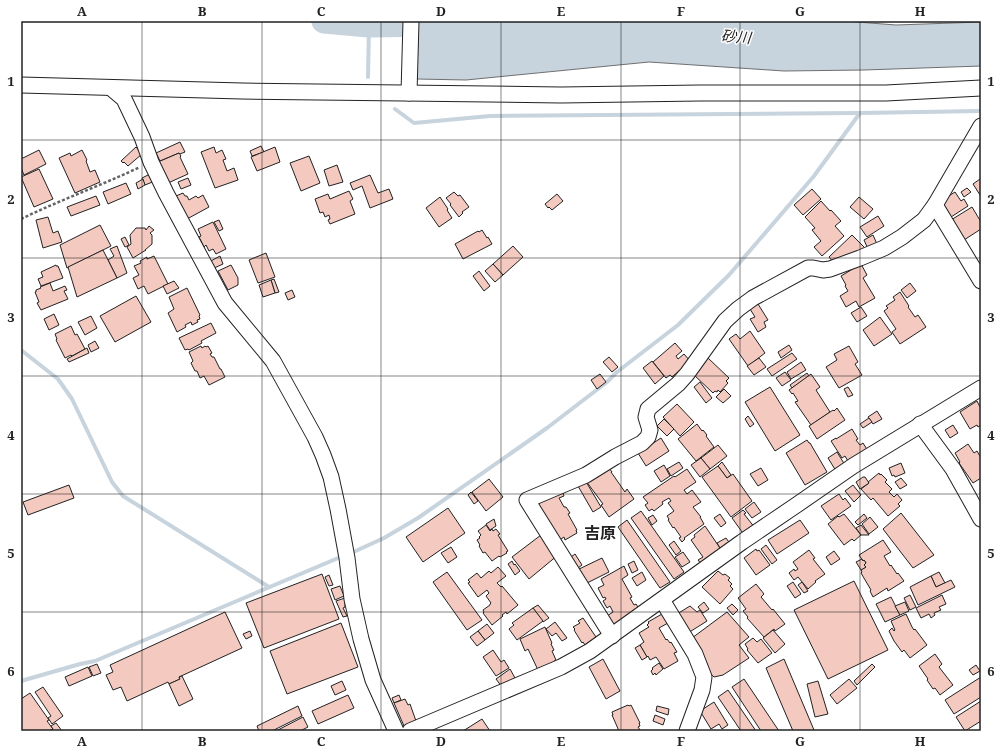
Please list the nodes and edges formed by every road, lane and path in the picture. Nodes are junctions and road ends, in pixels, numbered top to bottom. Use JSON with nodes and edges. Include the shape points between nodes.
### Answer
{"nodes":[{"id":1,"x":410,"y":21,"type":"edge"},
{"id":2,"x":21,"y":85,"type":"edge"},
{"id":3,"x":111,"y":88,"type":"junction"},
{"id":4,"x":981,"y":88,"type":"edge"},
{"id":5,"x":409,"y":93,"type":"junction"},
{"id":6,"x":981,"y":126,"type":"edge"},
{"id":7,"x":151,"y":162,"type":"junction"},
{"id":8,"x":935,"y":205,"type":"junction"},
{"id":9,"x":21,"y":219,"type":"edge"},
{"id":10,"x":981,"y":281,"type":"edge"},
{"id":11,"x":981,"y":388,"type":"edge"},
{"id":12,"x":920,"y":424,"type":"junction"},
{"id":13,"x":981,"y":519,"type":"edge"},
{"id":14,"x":662,"y":600,"type":"junction"},
{"id":15,"x":612,"y":636,"type":"junction"},
{"id":16,"x":396,"y":731,"type":"edge"},
{"id":17,"x":410,"y":731,"type":"edge"},
{"id":18,"x":688,"y":731,"type":"edge"}],
"edges":[{"from":1,"to":5,"type":"street"},
{"from":2,"to":3,"type":"street"},
{"from":3,"to":5,"type":"street"},
{"from":3,"to":7,"type":"street","via":[[124,99]]},
{"from":4,"to":5,"type":"street","via":[[886,93]]},
{"from":6,"to":8,"type":"street"},
{"from":7,"to":9,"type":"path"},
{"from":7,"to":16,"type":"street","via":[[225,302],[273,361],[323,454],[331,477],[361,639],[373,680]]},
{"from":8,"to":10,"type":"street"},
{"from":8,"to":15,"type":"street","via":[[924,220],[902,238],[884,248],[830,269],[808,268],[753,298],[725,321],[678,384],[648,409],[646,417],[650,430],[642,443],[586,475],[527,500]]},
{"from":11,"to":12,"type":"street"},
{"from":12,"to":13,"type":"street","via":[[953,469]]},
{"from":12,"to":14,"type":"street","via":[[853,466]]},
{"from":14,"to":15,"type":"street"},
{"from":14,"to":18,"type":"street","via":[[696,654],[704,677]]},
{"from":15,"to":17,"type":"street","via":[[561,667]]}]}
